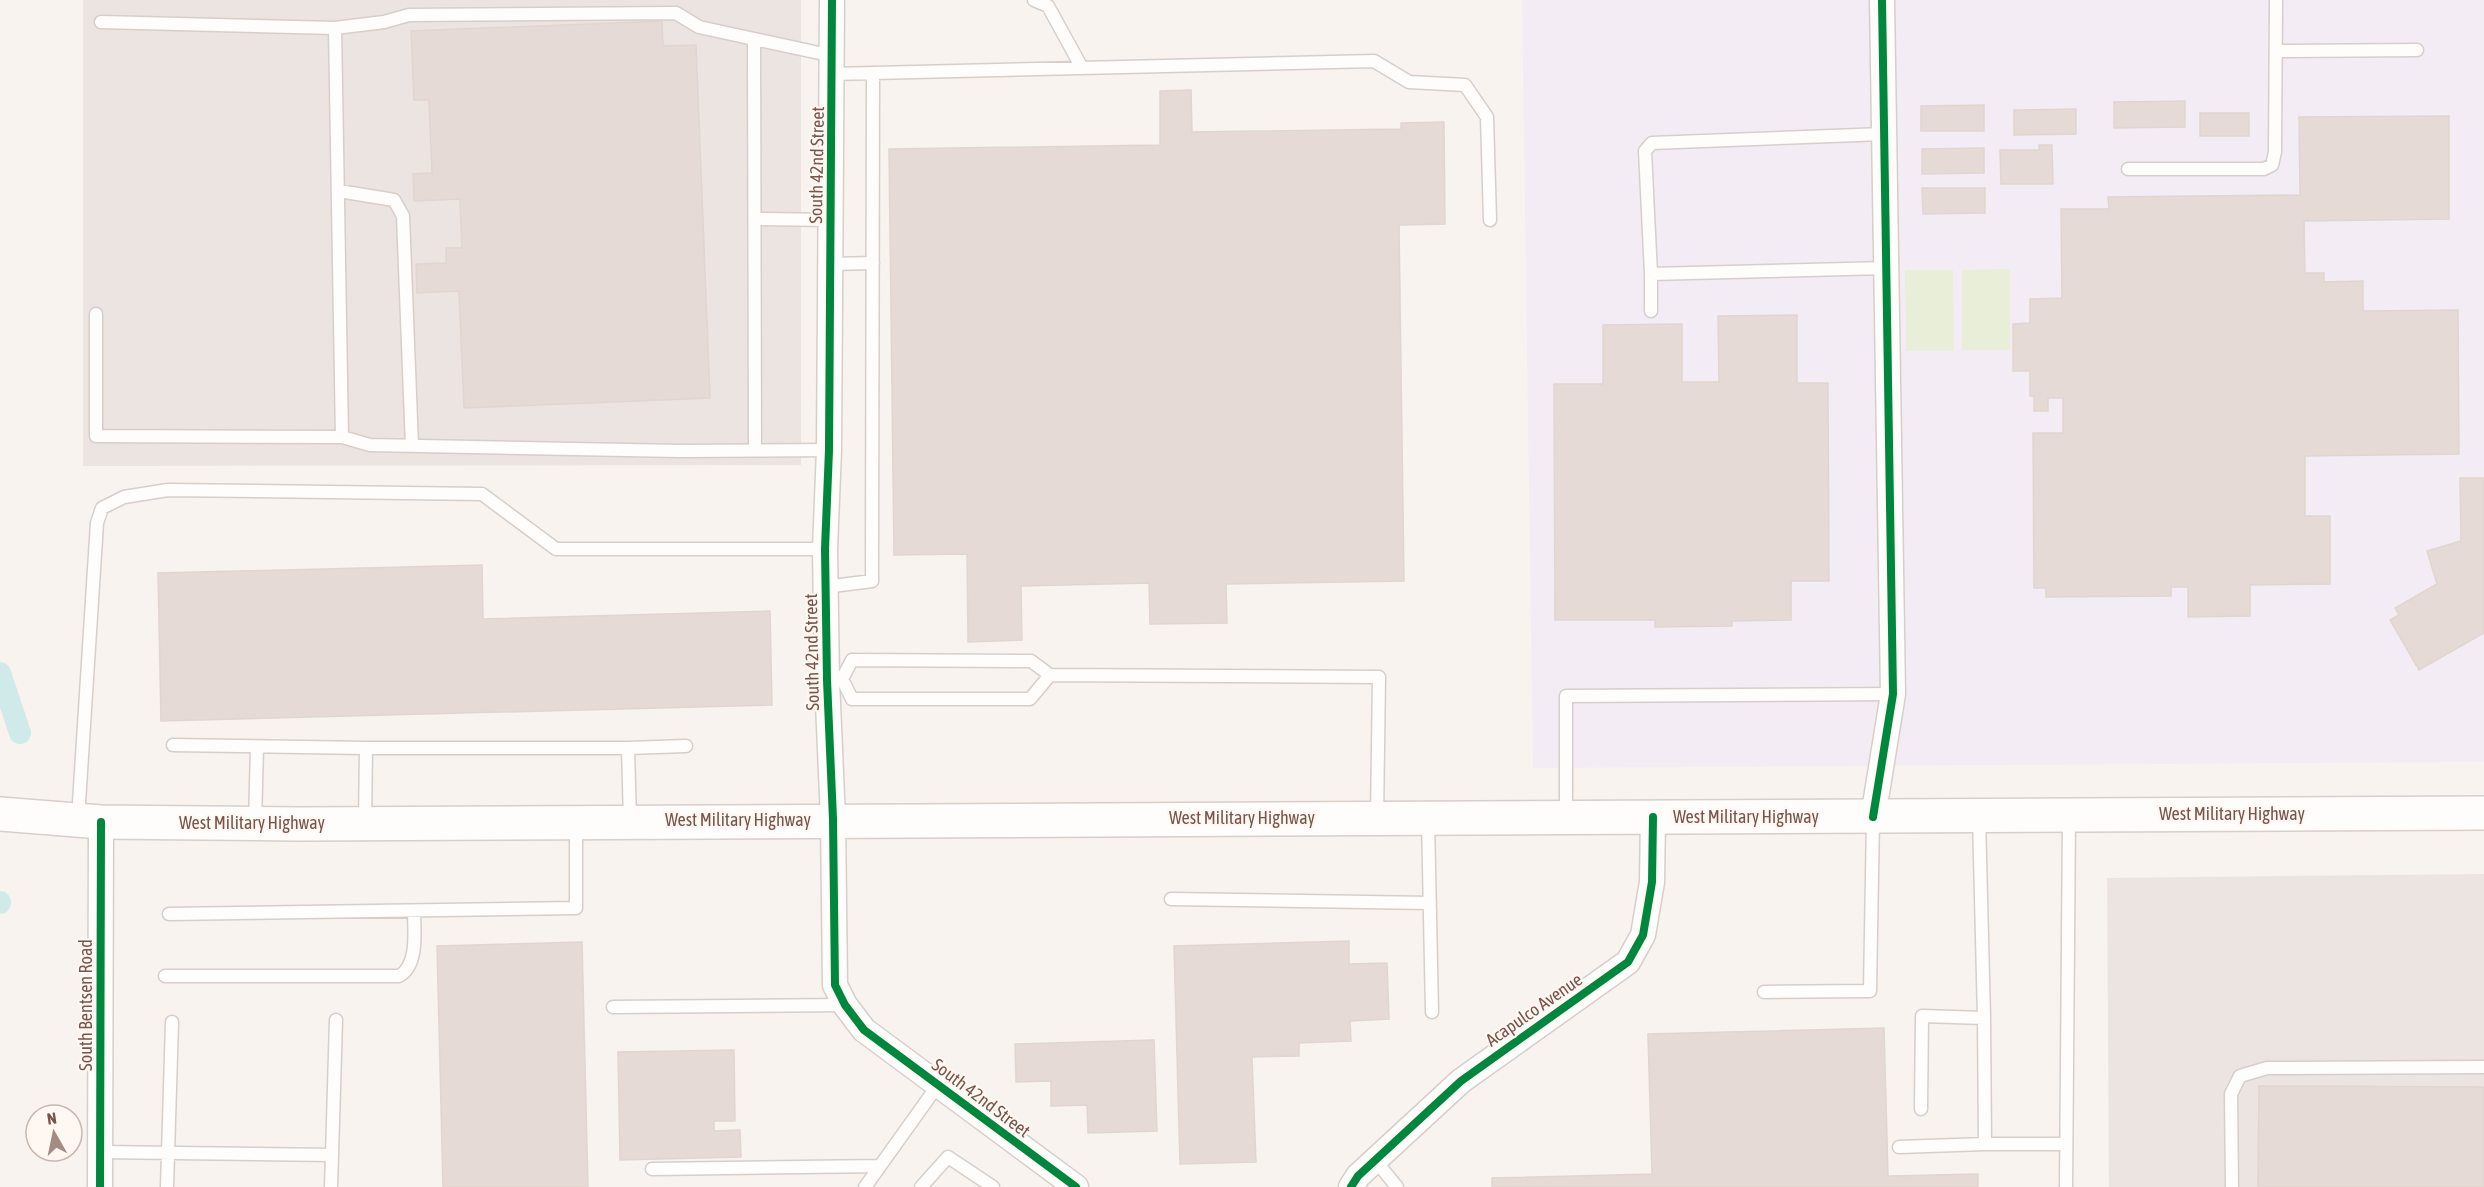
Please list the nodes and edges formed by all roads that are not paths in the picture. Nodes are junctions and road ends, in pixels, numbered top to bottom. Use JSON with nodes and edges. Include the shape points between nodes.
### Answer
{"nodes":[{"id":1,"x":832,"y":0,"type":"edge"},
{"id":2,"x":1034,"y":0,"type":"edge"},
{"id":3,"x":1882,"y":0,"type":"edge"},
{"id":4,"x":2276,"y":0,"type":"edge"},
{"id":5,"x":100,"y":22,"type":"dead end"},
{"id":6,"x":335,"y":27,"type":"junction"},
{"id":7,"x":754,"y":39,"type":"junction"},
{"id":8,"x":2417,"y":50,"type":"dead end"},
{"id":9,"x":2276,"y":51,"type":"junction"},
{"id":10,"x":833,"y":65,"type":"junction"},
{"id":11,"x":1082,"y":68,"type":"junction"},
{"id":12,"x":873,"y":73,"type":"junction"},
{"id":13,"x":1884,"y":134,"type":"junction"},
{"id":14,"x":2127,"y":169,"type":"dead end"},
{"id":15,"x":339,"y":191,"type":"junction"},
{"id":16,"x":755,"y":219,"type":"junction"},
{"id":17,"x":832,"y":220,"type":"junction"},
{"id":18,"x":1490,"y":220,"type":"dead end"},
{"id":19,"x":873,"y":262,"type":"junction"},
{"id":20,"x":831,"y":264,"type":"junction"},
{"id":21,"x":1886,"y":268,"type":"junction"},
{"id":22,"x":1651,"y":274,"type":"junction"},
{"id":23,"x":1651,"y":311,"type":"dead end"},
{"id":24,"x":96,"y":314,"type":"dead end"},
{"id":25,"x":342,"y":437,"type":"junction"},
{"id":26,"x":412,"y":446,"type":"junction"},
{"id":27,"x":755,"y":450,"type":"junction"},
{"id":28,"x":829,"y":450,"type":"junction"},
{"id":29,"x":825,"y":549,"type":"junction"},
{"id":30,"x":825,"y":587,"type":"junction"},
{"id":31,"x":1050,"y":675,"type":"junction"},
{"id":32,"x":834,"y":679,"type":"junction"},
{"id":33,"x":1893,"y":694,"type":"junction"},
{"id":34,"x":173,"y":746,"type":"dead end"},
{"id":35,"x":686,"y":746,"type":"dead end"},
{"id":36,"x":257,"y":747,"type":"junction"},
{"id":37,"x":366,"y":748,"type":"junction"},
{"id":38,"x":628,"y":748,"type":"junction"},
{"id":39,"x":2484,"y":813,"type":"edge"},
{"id":40,"x":0,"y":814,"type":"edge"},
{"id":41,"x":2069,"y":815,"type":"junction"},
{"id":42,"x":1979,"y":816,"type":"junction"},
{"id":43,"x":1653,"y":817,"type":"junction"},
{"id":44,"x":1873,"y":817,"type":"junction"},
{"id":45,"x":1377,"y":818,"type":"junction"},
{"id":46,"x":1428,"y":818,"type":"junction"},
{"id":47,"x":1566,"y":818,"type":"junction"},
{"id":48,"x":833,"y":819,"type":"junction"},
{"id":49,"x":630,"y":820,"type":"junction"},
{"id":50,"x":90,"y":821,"type":"junction"},
{"id":51,"x":576,"y":822,"type":"junction"},
{"id":52,"x":255,"y":823,"type":"junction"},
{"id":53,"x":365,"y":823,"type":"junction"},
{"id":54,"x":1171,"y":899,"type":"dead end"},
{"id":55,"x":1430,"y":903,"type":"junction"},
{"id":56,"x":414,"y":910,"type":"junction"},
{"id":57,"x":169,"y":914,"type":"dead end"},
{"id":58,"x":165,"y":976,"type":"dead end"},
{"id":59,"x":1764,"y":992,"type":"dead end"},
{"id":60,"x":845,"y":1005,"type":"junction"},
{"id":61,"x":613,"y":1007,"type":"dead end"},
{"id":62,"x":1432,"y":1012,"type":"dead end"},
{"id":63,"x":1984,"y":1018,"type":"junction"},
{"id":64,"x":336,"y":1020,"type":"dead end"},
{"id":65,"x":172,"y":1022,"type":"dead end"},
{"id":66,"x":2484,"y":1067,"type":"edge"},
{"id":67,"x":938,"y":1085,"type":"junction"},
{"id":68,"x":1921,"y":1109,"type":"dead end"},
{"id":69,"x":1985,"y":1144,"type":"junction"},
{"id":70,"x":2066,"y":1144,"type":"junction"},
{"id":71,"x":1899,"y":1147,"type":"dead end"},
{"id":72,"x":100,"y":1152,"type":"junction"},
{"id":73,"x":169,"y":1153,"type":"junction"},
{"id":74,"x":332,"y":1155,"type":"junction"},
{"id":75,"x":1376,"y":1160,"type":"junction"},
{"id":76,"x":880,"y":1166,"type":"junction"},
{"id":77,"x":652,"y":1168,"type":"dead end"},
{"id":78,"x":100,"y":1187,"type":"edge"},
{"id":79,"x":167,"y":1187,"type":"edge"},
{"id":80,"x":332,"y":1187,"type":"edge"},
{"id":81,"x":865,"y":1187,"type":"edge"},
{"id":82,"x":921,"y":1187,"type":"edge"},
{"id":83,"x":993,"y":1187,"type":"edge"},
{"id":84,"x":1076,"y":1187,"type":"edge"},
{"id":85,"x":1351,"y":1187,"type":"edge"},
{"id":86,"x":1397,"y":1187,"type":"edge"},
{"id":87,"x":2066,"y":1187,"type":"edge"},
{"id":88,"x":2232,"y":1187,"type":"edge"}],
"edges":[{"from":1,"to":10,"type":"street","name":"South 42nd Street"},
{"from":2,"to":11,"type":"lane","via":[[1048,6]]},
{"from":3,"to":13,"type":"street"},
{"from":4,"to":9,"type":"lane"},
{"from":5,"to":6,"type":"lane"},
{"from":6,"to":7,"type":"lane","via":[[409,15],[676,13],[699,27]]},
{"from":6,"to":15,"type":"lane"},
{"from":7,"to":10,"type":"lane"},
{"from":7,"to":16,"type":"lane"},
{"from":8,"to":9,"type":"lane"},
{"from":9,"to":14,"type":"lane","via":[[2272,165],[2264,169]]},
{"from":10,"to":12,"type":"lane"},
{"from":10,"to":17,"type":"street","name":"South 42nd Street"},
{"from":11,"to":12,"type":"lane"},
{"from":11,"to":18,"type":"lane","via":[[1374,61],[1409,82],[1465,85],[1487,117]]},
{"from":12,"to":19,"type":"lane"},
{"from":13,"to":21,"type":"street"},
{"from":13,"to":22,"type":"lane","via":[[1652,143],[1645,151]]},
{"from":15,"to":25,"type":"lane"},
{"from":15,"to":26,"type":"lane","via":[[394,200],[403,216]]},
{"from":16,"to":17,"type":"lane"},
{"from":16,"to":27,"type":"lane"},
{"from":17,"to":20,"type":"street","name":"South 42nd Street"},
{"from":19,"to":20,"type":"lane"},
{"from":19,"to":30,"type":"lane","via":[[872,581]]},
{"from":20,"to":28,"type":"street","name":"South 42nd Street"},
{"from":21,"to":22,"type":"lane"},
{"from":21,"to":33,"type":"street"},
{"from":22,"to":23,"type":"lane"},
{"from":24,"to":25,"type":"lane","via":[[96,436]]},
{"from":25,"to":26,"type":"lane","via":[[370,445]]},
{"from":26,"to":27,"type":"lane"},
{"from":27,"to":28,"type":"lane"},
{"from":28,"to":29,"type":"street","name":"South 42nd Street"},
{"from":29,"to":30,"type":"street","name":"South 42nd Street"},
{"from":29,"to":50,"type":"lane","via":[[556,549],[482,494],[168,490],[124,497],[102,508],[97,523]]},
{"from":30,"to":32,"type":"street","name":"South 42nd Street"},
{"from":31,"to":32,"type":"lane","via":[[1030,661],[852,660]]},
{"from":31,"to":32,"type":"lane","via":[[1030,699],[852,699]]},
{"from":31,"to":45,"type":"lane","via":[[1379,677]]},
{"from":32,"to":48,"type":"street","name":"South 42nd Street"},
{"from":33,"to":44,"type":"street"},
{"from":33,"to":47,"type":"lane","via":[[1566,696]]},
{"from":34,"to":36,"type":"lane"},
{"from":35,"to":38,"type":"lane"},
{"from":36,"to":37,"type":"lane"},
{"from":36,"to":52,"type":"lane"},
{"from":37,"to":38,"type":"lane"},
{"from":37,"to":53,"type":"lane"},
{"from":38,"to":49,"type":"lane"},
{"from":39,"to":41,"type":"main road","name":"West Military Highway"},
{"from":40,"to":50,"type":"main road","name":"West Military Highway"},
{"from":41,"to":42,"type":"main road","name":"West Military Highway"},
{"from":41,"to":70,"type":"lane"},
{"from":42,"to":44,"type":"main road","name":"West Military Highway"},
{"from":42,"to":63,"type":"lane"},
{"from":43,"to":44,"type":"main road","name":"West Military Highway"},
{"from":43,"to":47,"type":"main road","name":"West Military Highway"},
{"from":43,"to":75,"type":"street","name":"Acapulco Avenue","via":[[1652,882],[1643,935],[1628,962],[1461,1081]]},
{"from":44,"to":59,"type":"lane","via":[[1870,991]]},
{"from":45,"to":46,"type":"main road","name":"West Military Highway"},
{"from":45,"to":48,"type":"main road","name":"West Military Highway"},
{"from":46,"to":47,"type":"main road","name":"West Military Highway"},
{"from":46,"to":55,"type":"lane"},
{"from":48,"to":49,"type":"main road","name":"West Military Highway"},
{"from":48,"to":60,"type":"street","name":"South 42nd Street","via":[[835,985]]},
{"from":49,"to":51,"type":"main road","name":"West Military Highway"},
{"from":50,"to":52,"type":"main road","name":"West Military Highway"},
{"from":50,"to":72,"type":"street","name":"South Bentsen Road"},
{"from":51,"to":53,"type":"main road","name":"West Military Highway"},
{"from":51,"to":56,"type":"lane","via":[[576,908]]},
{"from":52,"to":53,"type":"main road","name":"West Military Highway"},
{"from":54,"to":55,"type":"lane"},
{"from":55,"to":62,"type":"lane"},
{"from":56,"to":57,"type":"lane"},
{"from":56,"to":58,"type":"lane","via":[[414,948],[406,972],[399,976]]},
{"from":60,"to":61,"type":"lane"},
{"from":60,"to":67,"type":"street","name":"South 42nd Street","via":[[864,1030]]},
{"from":63,"to":68,"type":"lane","via":[[1922,1016]]},
{"from":63,"to":69,"type":"lane"},
{"from":64,"to":74,"type":"lane"},
{"from":65,"to":73,"type":"lane"},
{"from":66,"to":88,"type":"lane","via":[[2267,1068],[2240,1076],[2231,1094]]},
{"from":67,"to":76,"type":"lane"},
{"from":67,"to":84,"type":"street","name":"South 42nd Street"},
{"from":69,"to":70,"type":"lane"},
{"from":69,"to":71,"type":"lane"},
{"from":70,"to":87,"type":"lane"},
{"from":72,"to":73,"type":"lane"},
{"from":72,"to":78,"type":"street","name":"South Bentsen Road"},
{"from":73,"to":74,"type":"lane"},
{"from":73,"to":79,"type":"lane"},
{"from":74,"to":80,"type":"lane"},
{"from":75,"to":85,"type":"street","name":"Acapulco Avenue"},
{"from":75,"to":86,"type":"lane"},
{"from":76,"to":77,"type":"lane"},
{"from":76,"to":81,"type":"lane"},
{"from":82,"to":83,"type":"lane","via":[[948,1157]]}]}
